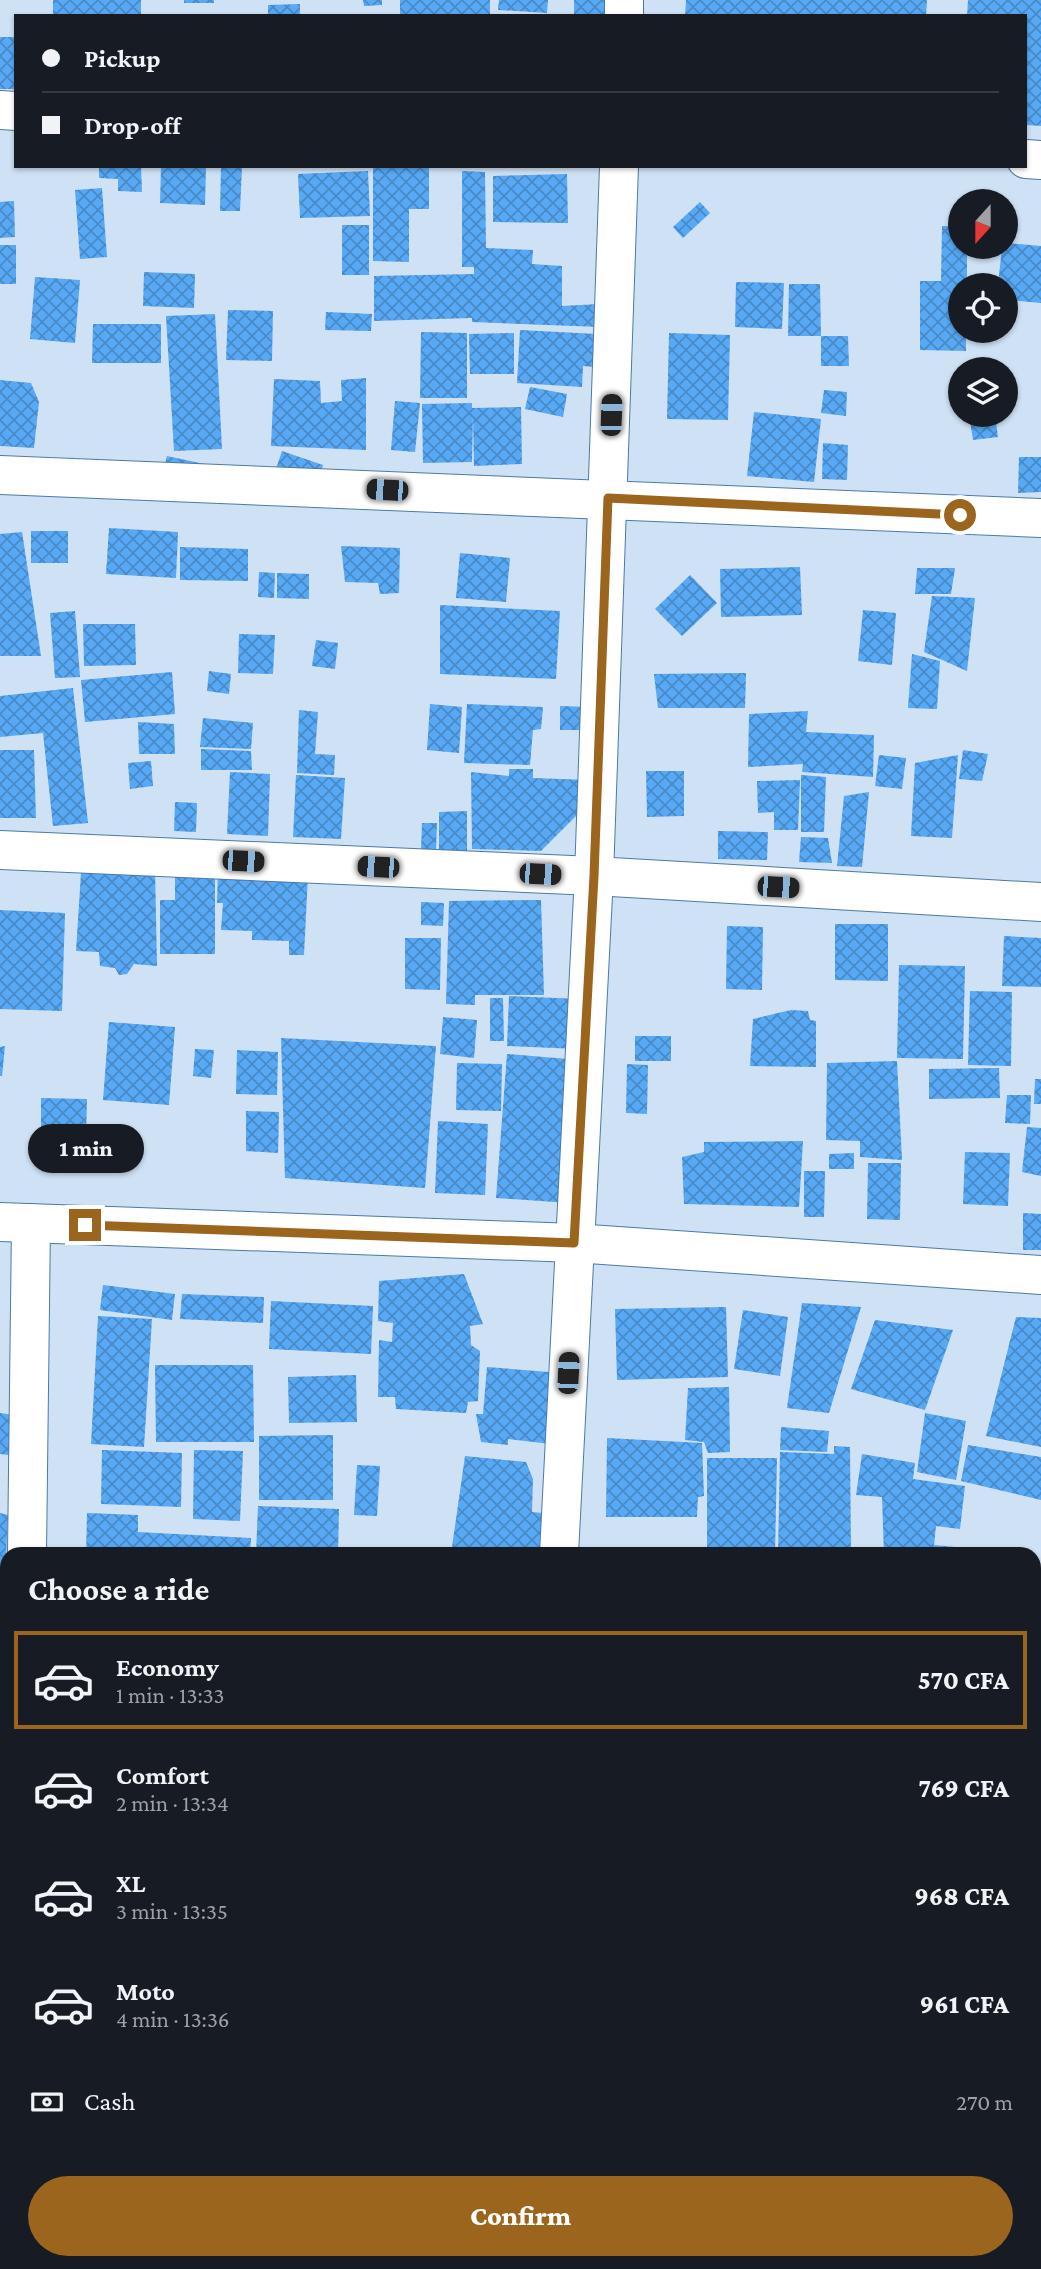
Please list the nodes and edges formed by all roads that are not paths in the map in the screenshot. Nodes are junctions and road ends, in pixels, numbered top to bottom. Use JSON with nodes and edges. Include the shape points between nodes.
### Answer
{"nodes":[{"id":1,"x":619,"y":168,"type":"edge"},
{"id":2,"x":0,"y":475,"type":"edge"},
{"id":3,"x":608,"y":498,"type":"junction"},
{"id":4,"x":1041,"y":518,"type":"edge"},
{"id":5,"x":0,"y":850,"type":"edge"},
{"id":6,"x":594,"y":876,"type":"junction"},
{"id":7,"x":1041,"y":902,"type":"edge"},
{"id":8,"x":15,"y":1222,"type":"edge"},
{"id":9,"x":574,"y":1243,"type":"junction"},
{"id":10,"x":1041,"y":1275,"type":"edge"},
{"id":11,"x":27,"y":1547,"type":"edge"},
{"id":12,"x":559,"y":1547,"type":"edge"}],
"edges":[{"from":1,"to":3,"type":"street"},
{"from":2,"to":3,"type":"street"},
{"from":3,"to":4,"type":"street"},
{"from":3,"to":6,"type":"street"},
{"from":5,"to":6,"type":"street"},
{"from":6,"to":7,"type":"street"},
{"from":6,"to":9,"type":"street"},
{"from":8,"to":9,"type":"street"},
{"from":8,"to":11,"type":"street"},
{"from":9,"to":10,"type":"street"},
{"from":9,"to":12,"type":"street"}]}
